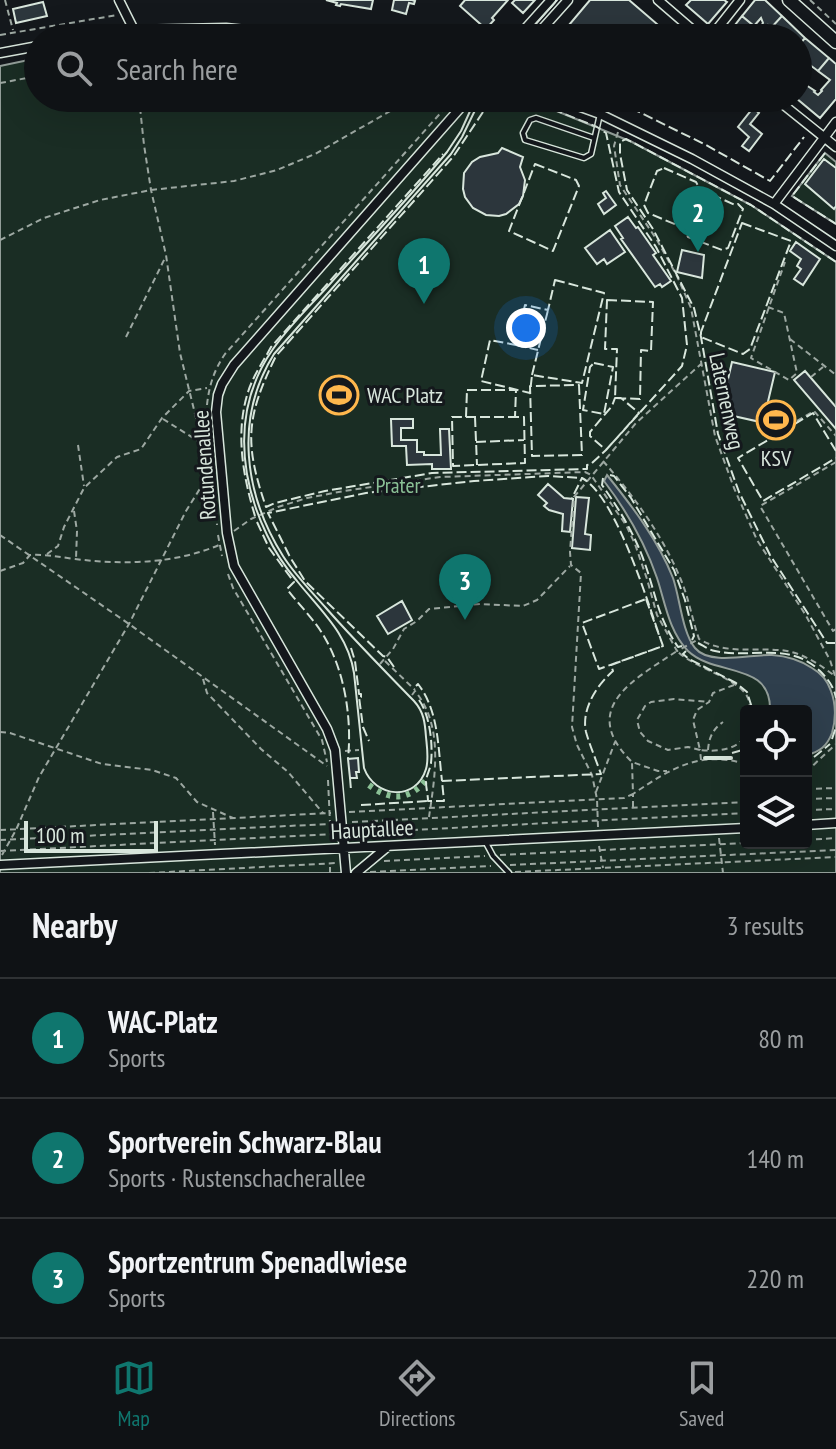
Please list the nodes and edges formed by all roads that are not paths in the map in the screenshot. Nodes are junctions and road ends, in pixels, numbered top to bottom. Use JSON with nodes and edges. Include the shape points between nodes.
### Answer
{"nodes":[{"id":1,"x":119,"y":0,"type":"edge"},
{"id":2,"x":551,"y":0,"type":"edge"},
{"id":3,"x":568,"y":0,"type":"edge"},
{"id":4,"x":658,"y":0,"type":"edge"},
{"id":5,"x":740,"y":0,"type":"edge"},
{"id":6,"x":789,"y":0,"type":"edge"},
{"id":7,"x":131,"y":24,"type":"edge"},
{"id":8,"x":530,"y":24,"type":"edge"},
{"id":9,"x":547,"y":24,"type":"edge"},
{"id":10,"x":686,"y":24,"type":"edge"},
{"id":11,"x":721,"y":24,"type":"edge"},
{"id":12,"x":836,"y":42,"type":"edge"},
{"id":13,"x":24,"y":49,"type":"edge"},
{"id":14,"x":0,"y":53,"type":"edge"},
{"id":15,"x":457,"y":112,"type":"edge"},
{"id":16,"x":594,"y":112,"type":"edge"},
{"id":17,"x":792,"y":112,"type":"edge"},
{"id":18,"x":600,"y":114,"type":"junction"},
{"id":19,"x":836,"y":122,"type":"edge"},
{"id":20,"x":594,"y":138,"type":"junction"},
{"id":21,"x":824,"y":138,"type":"junction"},
{"id":22,"x":836,"y":147,"type":"edge"},
{"id":23,"x":774,"y":204,"type":"junction"},
{"id":24,"x":836,"y":246,"type":"edge"},
{"id":25,"x":836,"y":823,"type":"edge"},
{"id":26,"x":812,"y":825,"type":"edge"},
{"id":27,"x":740,"y":828,"type":"edge"},
{"id":28,"x":485,"y":841,"type":"junction"},
{"id":29,"x":389,"y":846,"type":"junction"},
{"id":30,"x":344,"y":848,"type":"junction"},
{"id":31,"x":0,"y":862,"type":"edge"},
{"id":32,"x":345,"y":868,"type":"edge"},
{"id":33,"x":356,"y":873,"type":"edge"},
{"id":34,"x":509,"y":873,"type":"edge"}],
"edges":[{"from":1,"to":7,"type":"street"},
{"from":2,"to":8,"type":"street"},
{"from":3,"to":9,"type":"street"},
{"from":4,"to":10,"type":"street"},
{"from":5,"to":11,"type":"street"},
{"from":6,"to":12,"type":"main road"},
{"from":13,"to":14,"type":"street"},
{"from":15,"to":30,"type":"street","name":"Rotundenallee","via":[[234,365],[218,395],[220,462],[234,566],[327,729],[335,750]]},
{"from":16,"to":18,"type":"street"},
{"from":17,"to":21,"type":"street"},
{"from":18,"to":20,"type":"lane"},
{"from":18,"to":23,"type":"street"},
{"from":19,"to":21,"type":"street"},
{"from":20,"to":20,"type":"lane","via":[[591,154],[584,158],[525,140],[523,133],[536,118]]},
{"from":21,"to":22,"type":"street"},
{"from":21,"to":23,"type":"street"},
{"from":23,"to":24,"type":"street"},
{"from":25,"to":26,"type":"street"},
{"from":27,"to":28,"type":"street","name":"Hauptallee"},
{"from":28,"to":29,"type":"street","name":"Hauptallee"},
{"from":28,"to":34,"type":"lane"},
{"from":29,"to":30,"type":"street","name":"Hauptallee"},
{"from":29,"to":33,"type":"street"},
{"from":30,"to":31,"type":"street","name":"Hauptallee"},
{"from":30,"to":32,"type":"street","name":"Rotundenallee"}]}
